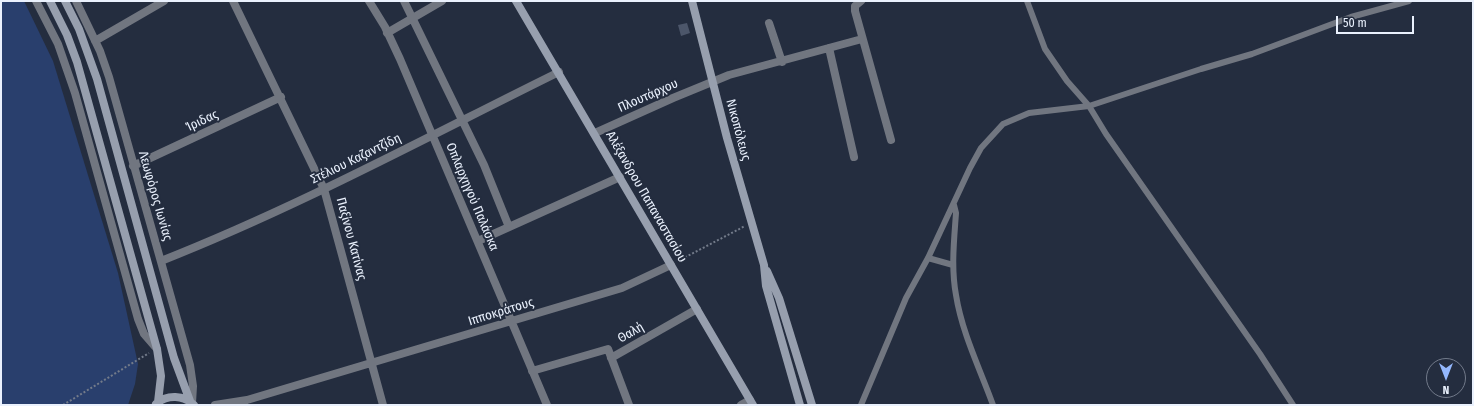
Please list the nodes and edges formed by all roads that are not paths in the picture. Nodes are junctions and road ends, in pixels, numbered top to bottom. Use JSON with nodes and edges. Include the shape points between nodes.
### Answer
{"nodes":[{"id":1,"x":36,"y":1,"type":"edge"},
{"id":2,"x":50,"y":1,"type":"edge"},
{"id":3,"x":65,"y":1,"type":"edge"},
{"id":4,"x":76,"y":1,"type":"edge"},
{"id":5,"x":164,"y":1,"type":"edge"},
{"id":6,"x":233,"y":1,"type":"edge"},
{"id":7,"x":369,"y":1,"type":"edge"},
{"id":8,"x":404,"y":1,"type":"edge"},
{"id":9,"x":442,"y":1,"type":"edge"},
{"id":10,"x":516,"y":1,"type":"edge"},
{"id":11,"x":692,"y":1,"type":"edge"},
{"id":12,"x":861,"y":1,"type":"edge"},
{"id":13,"x":1027,"y":1,"type":"edge"},
{"id":14,"x":1409,"y":1,"type":"edge"},
{"id":15,"x":1390,"y":4,"type":"edge"},
{"id":16,"x":414,"y":18,"type":"junction"},
{"id":17,"x":769,"y":23,"type":"dead end"},
{"id":18,"x":387,"y":33,"type":"junction"},
{"id":19,"x":862,"y":39,"type":"junction"},
{"id":20,"x":95,"y":41,"type":"junction"},
{"id":21,"x":829,"y":48,"type":"junction"},
{"id":22,"x":782,"y":62,"type":"junction"},
{"id":23,"x":559,"y":72,"type":"junction"},
{"id":24,"x":712,"y":81,"type":"junction"},
{"id":25,"x":280,"y":97,"type":"junction"},
{"id":26,"x":1089,"y":106,"type":"junction"},
{"id":27,"x":462,"y":120,"type":"junction"},
{"id":28,"x":595,"y":133,"type":"junction"},
{"id":29,"x":433,"y":136,"type":"junction"},
{"id":30,"x":891,"y":140,"type":"dead end"},
{"id":31,"x":854,"y":157,"type":"dead end"},
{"id":32,"x":133,"y":166,"type":"junction"},
{"id":33,"x":620,"y":176,"type":"junction"},
{"id":34,"x":324,"y":188,"type":"junction"},
{"id":35,"x":954,"y":206,"type":"junction"},
{"id":36,"x":509,"y":227,"type":"junction"},
{"id":37,"x":478,"y":241,"type":"junction"},
{"id":38,"x":928,"y":258,"type":"junction"},
{"id":39,"x":161,"y":261,"type":"junction"},
{"id":40,"x":671,"y":264,"type":"junction"},
{"id":41,"x":764,"y":265,"type":"junction"},
{"id":42,"x":953,"y":265,"type":"junction"},
{"id":43,"x":697,"y":308,"type":"junction"},
{"id":44,"x":512,"y":322,"type":"junction"},
{"id":45,"x":158,"y":349,"type":"junction"},
{"id":46,"x":611,"y":358,"type":"junction"},
{"id":47,"x":372,"y":363,"type":"junction"},
{"id":48,"x":532,"y":371,"type":"junction"},
{"id":49,"x":247,"y":400,"type":"junction"},
{"id":50,"x":752,"y":402,"type":"edge"},
{"id":51,"x":192,"y":403,"type":"edge"},
{"id":52,"x":157,"y":404,"type":"edge"},
{"id":53,"x":215,"y":405,"type":"edge"},
{"id":54,"x":238,"y":405,"type":"edge"},
{"id":55,"x":383,"y":405,"type":"edge"},
{"id":56,"x":547,"y":405,"type":"edge"},
{"id":57,"x":629,"y":405,"type":"edge"},
{"id":58,"x":741,"y":405,"type":"edge"},
{"id":59,"x":800,"y":405,"type":"edge"},
{"id":60,"x":812,"y":405,"type":"edge"},
{"id":61,"x":861,"y":405,"type":"edge"},
{"id":62,"x":993,"y":405,"type":"edge"},
{"id":63,"x":1293,"y":405,"type":"edge"}],
"edges":[{"from":1,"to":45,"type":"street","via":[[58,44],[75,93],[138,319],[144,334]]},
{"from":2,"to":45,"type":"main road","via":[[67,35],[88,94]]},
{"from":3,"to":51,"type":"main road","via":[[97,79],[174,358]]},
{"from":4,"to":20,"type":"street","name":"Λεωφόρος Ιωνίας"},
{"from":5,"to":20,"type":"street"},
{"from":6,"to":25,"type":"street","name":"Παξίνου Κατίνας"},
{"from":7,"to":18,"type":"street","name":"Οπλαρχηγού Παλάσκα"},
{"from":8,"to":16,"type":"street","name":"Οπλαρχηγού Παλάσκα"},
{"from":9,"to":16,"type":"street"},
{"from":10,"to":23,"type":"main road","name":"Αλέξανδρου Παπαναστασίου"},
{"from":11,"to":24,"type":"main road","name":"Νικοπόλεως"},
{"from":12,"to":19,"type":"street","via":[[855,6],[855,11]]},
{"from":13,"to":26,"type":"lane","via":[[1045,48],[1067,81]]},
{"from":14,"to":15,"type":"lane"},
{"from":15,"to":26,"type":"lane","via":[[1252,54]]},
{"from":16,"to":18,"type":"street"},
{"from":16,"to":27,"type":"street","name":"Οπλαρχηγού Παλάσκα"},
{"from":17,"to":22,"type":"street"},
{"from":18,"to":29,"type":"street","name":"Οπλαρχηγού Παλάσκα"},
{"from":19,"to":21,"type":"street","name":"Πλουτάρχου"},
{"from":19,"to":30,"type":"street"},
{"from":20,"to":32,"type":"street","name":"Λεωφόρος Ιωνίας","via":[[109,77]]},
{"from":21,"to":22,"type":"street","name":"Πλουτάρχου"},
{"from":21,"to":31,"type":"street"},
{"from":22,"to":24,"type":"street","name":"Πλουτάρχου"},
{"from":23,"to":27,"type":"street","name":"Στέλιου Καζαντζίδη"},
{"from":23,"to":28,"type":"main road","name":"Αλέξανδρου Παπαναστασίου"},
{"from":24,"to":28,"type":"street","name":"Πλουτάρχου"},
{"from":24,"to":41,"type":"main road","name":"Νικοπόλεως"},
{"from":25,"to":32,"type":"street","name":"Ίριδας"},
{"from":25,"to":34,"type":"street","name":"Παξίνου Κατίνας"},
{"from":26,"to":35,"type":"lane","via":[[1030,114],[1003,124],[975,157]]},
{"from":26,"to":63,"type":"lane"},
{"from":27,"to":29,"type":"street","name":"Στέλιου Καζαντζίδη"},
{"from":27,"to":36,"type":"street","name":"Οπλαρχηγού Παλάσκα","via":[[484,165]]},
{"from":28,"to":33,"type":"main road","name":"Αλέξανδρου Παπαναστασίου"},
{"from":29,"to":34,"type":"street","name":"Στέλιου Καζαντζίδη"},
{"from":29,"to":37,"type":"street","name":"Οπλαρχηγού Παλάσκα"},
{"from":32,"to":39,"type":"street","name":"Λεωφόρος Ιωνίας"},
{"from":33,"to":36,"type":"street"},
{"from":33,"to":40,"type":"main road","name":"Αλέξανδρου Παπαναστασίου"},
{"from":34,"to":39,"type":"street","name":"Στέλιου Καζαντζίδη","via":[[203,245]]},
{"from":34,"to":47,"type":"street","name":"Παξίνου Κατίνας"},
{"from":35,"to":38,"type":"lane"},
{"from":35,"to":42,"type":"lane","via":[[956,213]]},
{"from":36,"to":37,"type":"street"},
{"from":37,"to":44,"type":"street","name":"Οπλαρχηγού Παλάσκα"},
{"from":38,"to":42,"type":"lane"},
{"from":38,"to":61,"type":"lane","via":[[906,298]]},
{"from":39,"to":51,"type":"street","name":"Λεωφόρος Ιωνίας","via":[[190,365]]},
{"from":40,"to":43,"type":"main road","name":"Αλέξανδρου Παπαναστασίου"},
{"from":40,"to":44,"type":"street","name":"Ιπποκράτους","via":[[622,288]]},
{"from":41,"to":59,"type":"main road","name":"Νικοπόλεως","via":[[766,286]]},
{"from":41,"to":60,"type":"main road","name":"Νικοπόλεως","via":[[779,298]]},
{"from":42,"to":62,"type":"lane","via":[[959,311]]},
{"from":43,"to":46,"type":"street","name":"Θαλή"},
{"from":43,"to":50,"type":"main road","name":"Αλέξανδρου Παπαναστασίου"},
{"from":44,"to":47,"type":"street","name":"Ιπποκράτους"},
{"from":44,"to":48,"type":"street","name":"Οπλαρχηγού Παλάσκα"},
{"from":45,"to":52,"type":"main road","via":[[162,376]]},
{"from":46,"to":48,"type":"street","name":"Θαλή","via":[[608,349]]},
{"from":46,"to":57,"type":"street"},
{"from":47,"to":49,"type":"street","name":"Ιπποκράτους"},
{"from":47,"to":55,"type":"street","name":"Παξίνου Κατίνας"},
{"from":48,"to":56,"type":"street","name":"Οπλαρχηγού Παλάσκα"},
{"from":49,"to":53,"type":"street","name":"Ιπποκράτους"},
{"from":49,"to":54,"type":"street","name":"Ιπποκράτους"},
{"from":50,"to":58,"type":"street"},
{"from":51,"to":52,"type":"main road","via":[[174,396]]}]}
